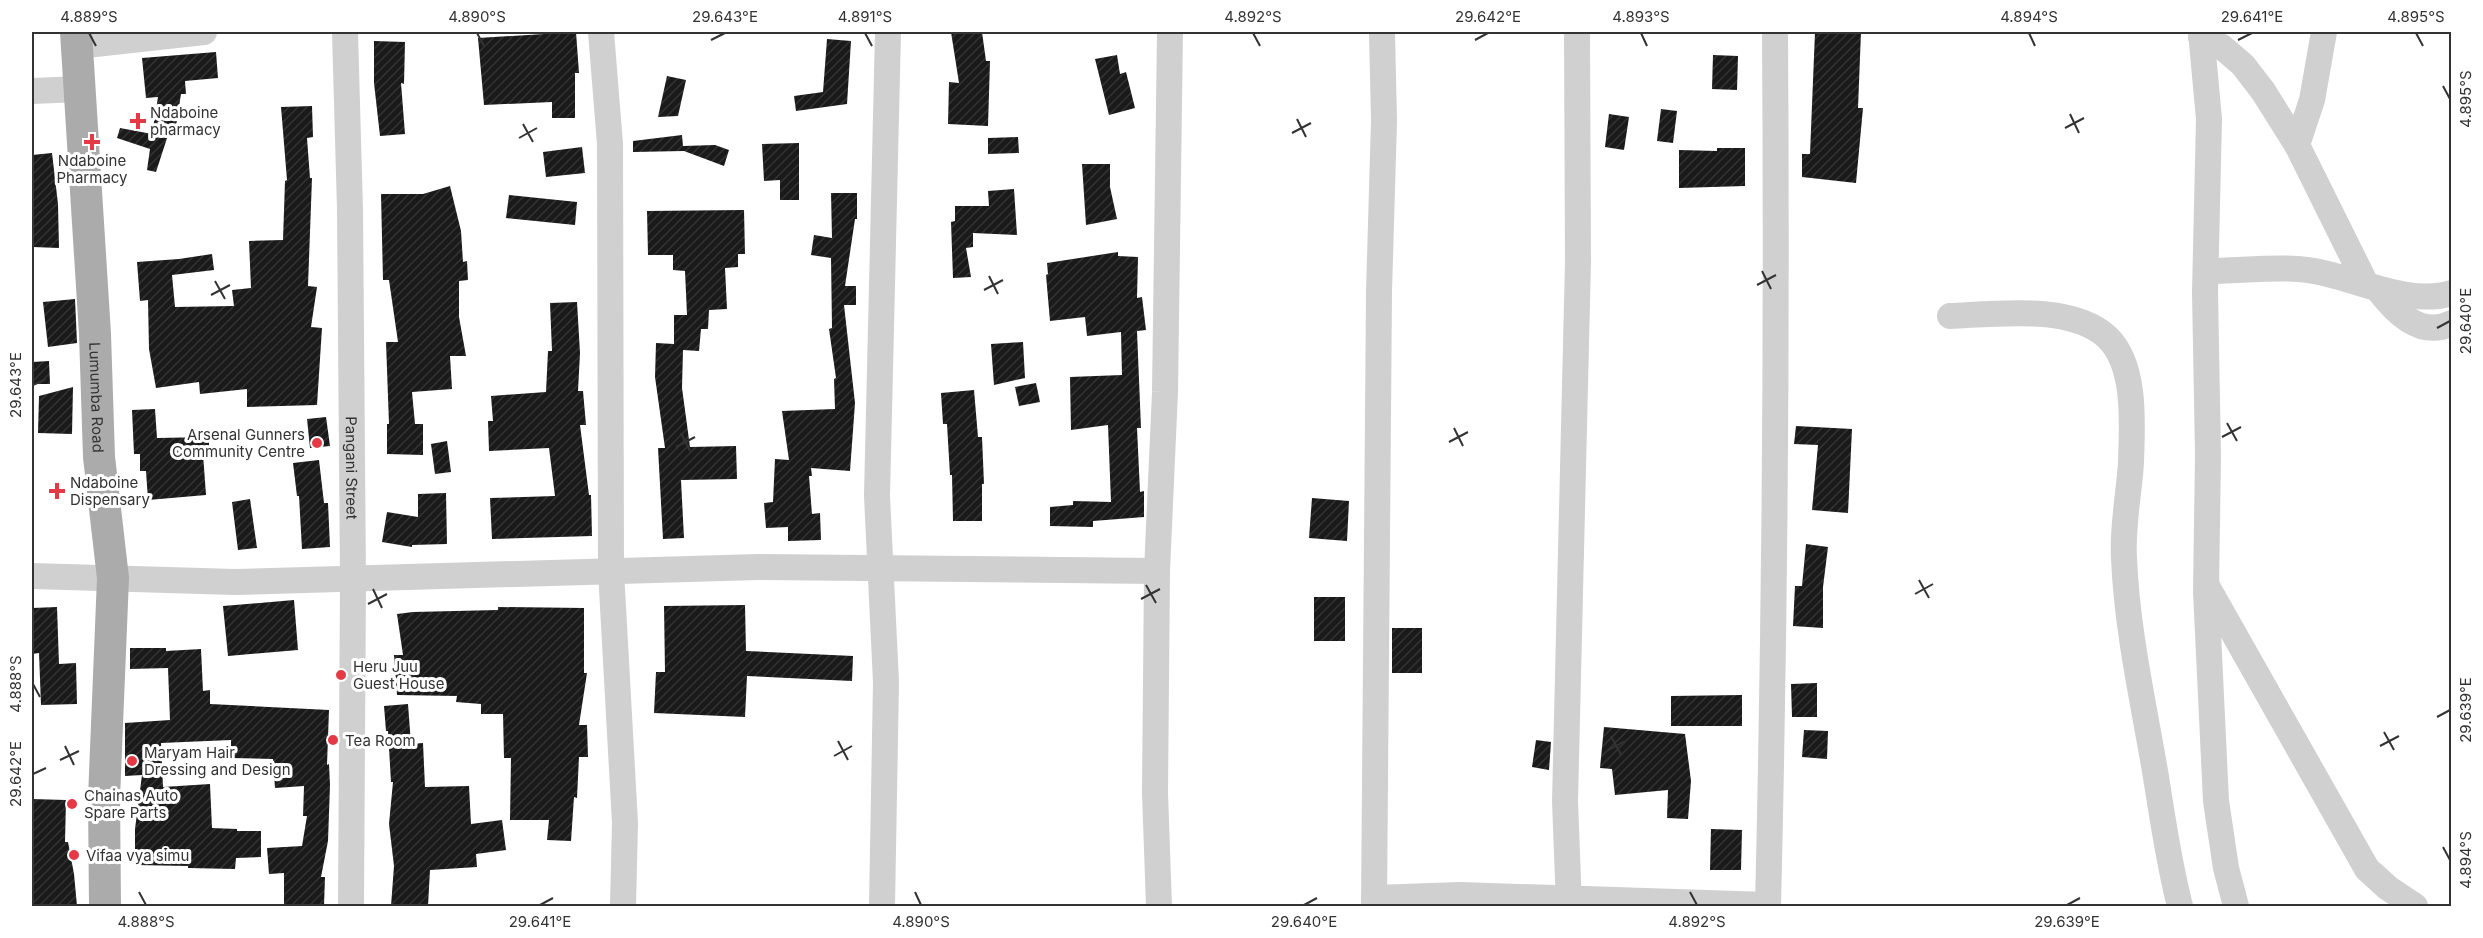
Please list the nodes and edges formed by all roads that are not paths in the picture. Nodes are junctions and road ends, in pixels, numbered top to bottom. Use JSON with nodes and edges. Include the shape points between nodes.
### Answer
{"nodes":[{"id":1,"x":204,"y":32,"type":"edge"},
{"id":2,"x":345,"y":32,"type":"edge"},
{"id":3,"x":601,"y":32,"type":"edge"},
{"id":4,"x":888,"y":32,"type":"edge"},
{"id":5,"x":1170,"y":32,"type":"edge"},
{"id":6,"x":1382,"y":32,"type":"edge"},
{"id":7,"x":1577,"y":32,"type":"edge"},
{"id":8,"x":1775,"y":32,"type":"edge"},
{"id":9,"x":2324,"y":32,"type":"edge"},
{"id":10,"x":2201,"y":34,"type":"edge"},
{"id":11,"x":119,"y":37,"type":"edge"},
{"id":12,"x":77,"y":39,"type":"edge"},
{"id":13,"x":80,"y":89,"type":"junction"},
{"id":14,"x":32,"y":91,"type":"edge"},
{"id":15,"x":2297,"y":145,"type":"junction"},
{"id":16,"x":2206,"y":271,"type":"junction"},
{"id":17,"x":2372,"y":286,"type":"junction"},
{"id":18,"x":2451,"y":293,"type":"edge"},
{"id":19,"x":1950,"y":316,"type":"dead end"},
{"id":20,"x":2451,"y":323,"type":"edge"},
{"id":21,"x":881,"y":569,"type":"junction"},
{"id":22,"x":1157,"y":571,"type":"junction"},
{"id":23,"x":611,"y":572,"type":"junction"},
{"id":24,"x":32,"y":576,"type":"edge"},
{"id":25,"x":113,"y":578,"type":"junction"},
{"id":26,"x":353,"y":580,"type":"junction"},
{"id":27,"x":2206,"y":588,"type":"junction"},
{"id":28,"x":1374,"y":902,"type":"edge"},
{"id":29,"x":1569,"y":903,"type":"edge"},
{"id":30,"x":105,"y":906,"type":"edge"},
{"id":31,"x":351,"y":906,"type":"edge"},
{"id":32,"x":623,"y":906,"type":"edge"},
{"id":33,"x":882,"y":906,"type":"edge"},
{"id":34,"x":1159,"y":906,"type":"edge"},
{"id":35,"x":1768,"y":906,"type":"edge"},
{"id":36,"x":2180,"y":906,"type":"edge"},
{"id":37,"x":2236,"y":906,"type":"edge"},
{"id":38,"x":2415,"y":906,"type":"edge"}],
"edges":[{"from":1,"to":11,"type":"street"},
{"from":2,"to":26,"type":"street","name":"Pangani Street"},
{"from":3,"to":23,"type":"street","via":[[610,144]]},
{"from":4,"to":21,"type":"street","via":[[876,496]]},
{"from":5,"to":22,"type":"street","via":[[1165,392]]},
{"from":6,"to":28,"type":"street"},
{"from":7,"to":29,"type":"street","via":[[1578,305],[1565,801]]},
{"from":8,"to":35,"type":"street","via":[[1774,650]]},
{"from":9,"to":15,"type":"street","via":[[2312,100]]},
{"from":10,"to":15,"type":"street","via":[[2243,65]]},
{"from":10,"to":16,"type":"street","via":[[2209,119]]},
{"from":11,"to":12,"type":"street"},
{"from":12,"to":13,"type":"main road","name":"Lumumba Road"},
{"from":13,"to":14,"type":"street"},
{"from":13,"to":25,"type":"main road","name":"Lumumba Road","via":[[99,457]]},
{"from":15,"to":17,"type":"street"},
{"from":16,"to":17,"type":"street","via":[[2297,269]]},
{"from":16,"to":27,"type":"street"},
{"from":17,"to":18,"type":"street","via":[[2417,296]]},
{"from":17,"to":20,"type":"street","via":[[2406,319],[2425,328]]},
{"from":19,"to":36,"type":"street","via":[[2070,318],[2095,327],[2109,339],[2126,373],[2132,444],[2124,556],[2143,712]]},
{"from":21,"to":22,"type":"street"},
{"from":21,"to":23,"type":"street","via":[[758,567]]},
{"from":21,"to":33,"type":"street","via":[[886,682]]},
{"from":22,"to":34,"type":"street","via":[[1155,793]]},
{"from":23,"to":26,"type":"street"},
{"from":23,"to":32,"type":"street","via":[[625,823]]},
{"from":24,"to":25,"type":"street"},
{"from":25,"to":26,"type":"street"},
{"from":25,"to":30,"type":"main road","name":"Lumumba Road","via":[[104,798]]},
{"from":26,"to":31,"type":"street","name":"Pangani Street"},
{"from":27,"to":37,"type":"street","via":[[2216,801]]},
{"from":27,"to":38,"type":"street","via":[[2251,660],[2367,869]]},
{"from":28,"to":29,"type":"street","via":[[1460,895]]},
{"from":29,"to":35,"type":"street","via":[[1633,900]]}]}
